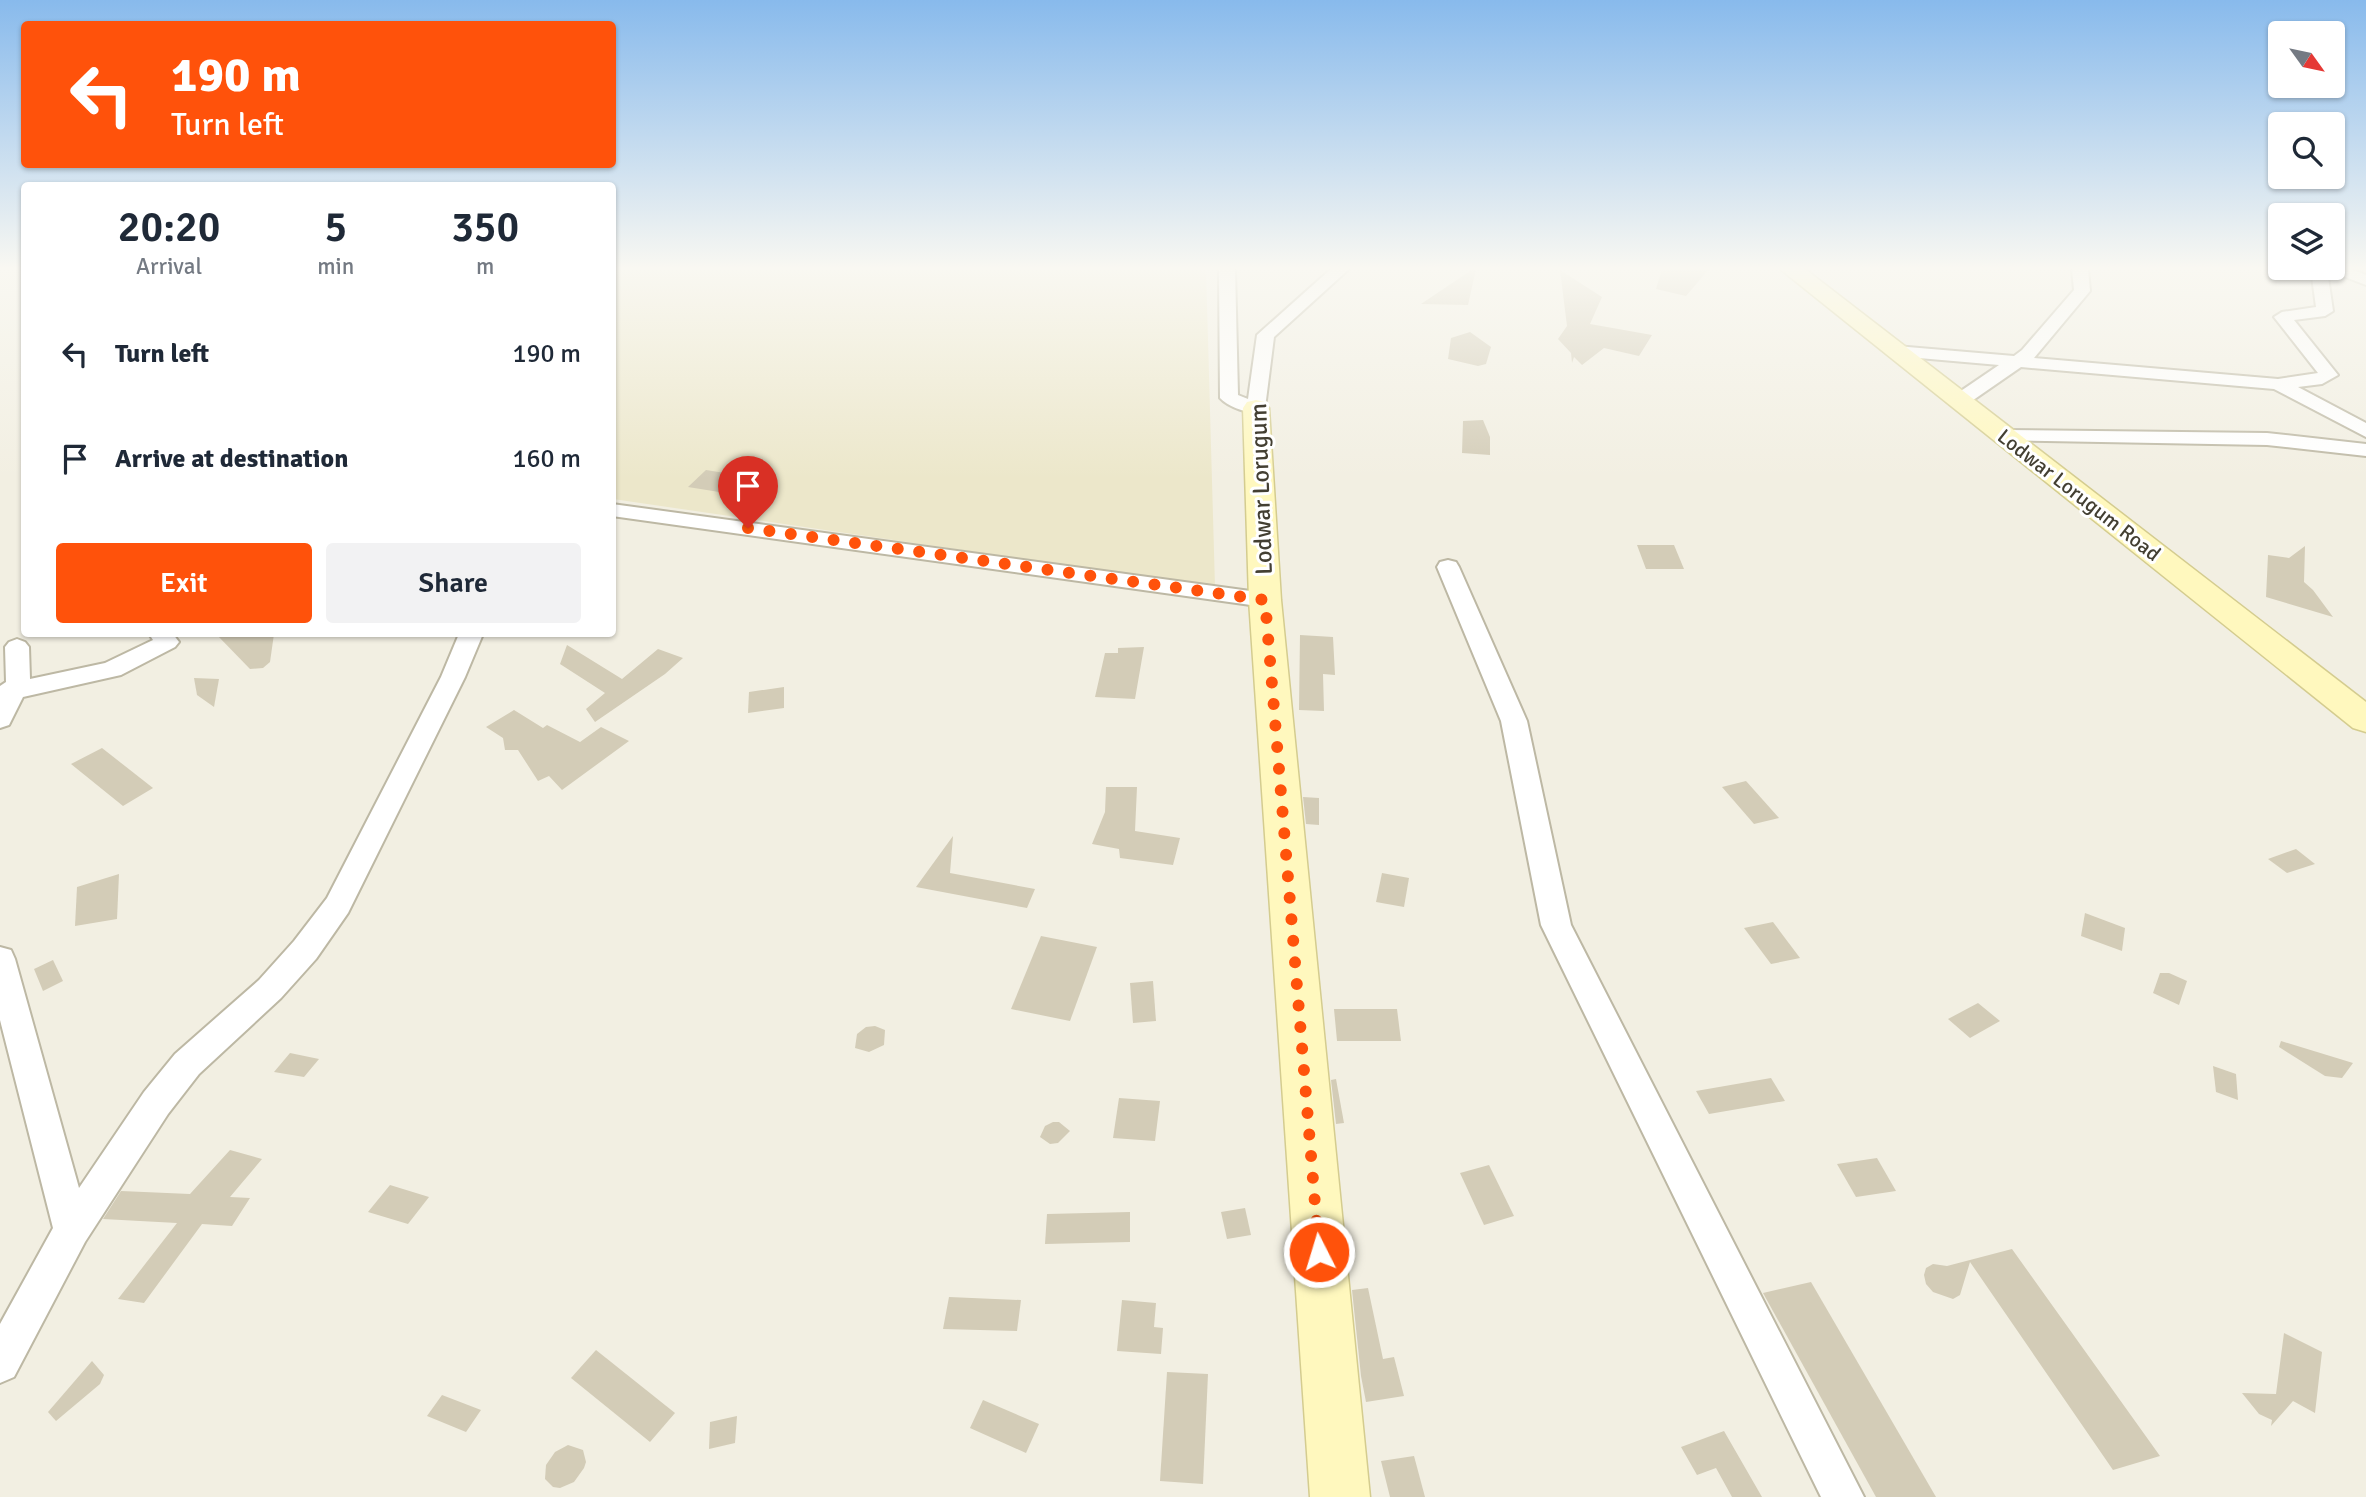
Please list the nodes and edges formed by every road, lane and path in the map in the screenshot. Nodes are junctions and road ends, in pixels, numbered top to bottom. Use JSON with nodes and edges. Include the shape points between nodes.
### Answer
{"nodes":[{"id":1,"x":1228,"y":339,"type":"edge"},
{"id":2,"x":1265,"y":339,"type":"edge"},
{"id":3,"x":1879,"y":339,"type":"edge"},
{"id":4,"x":2041,"y":339,"type":"edge"},
{"id":5,"x":2300,"y":339,"type":"edge"},
{"id":6,"x":1895,"y":351,"type":"junction"},
{"id":7,"x":2019,"y":360,"type":"junction"},
{"id":8,"x":2278,"y":384,"type":"junction"},
{"id":9,"x":1959,"y":401,"type":"junction"},
{"id":10,"x":1256,"y":408,"type":"junction"},
{"id":11,"x":2366,"y":431,"type":"edge"},
{"id":12,"x":2005,"y":436,"type":"junction"},
{"id":13,"x":2366,"y":450,"type":"edge"},
{"id":14,"x":616,"y":511,"type":"edge"},
{"id":15,"x":1448,"y":567,"type":"dead end"},
{"id":16,"x":1265,"y":600,"type":"junction"},
{"id":17,"x":164,"y":637,"type":"edge"},
{"id":18,"x":470,"y":637,"type":"edge"},
{"id":19,"x":18,"y":645,"type":"edge"},
{"id":20,"x":6,"y":693,"type":"edge"},
{"id":21,"x":2364,"y":714,"type":"edge"},
{"id":22,"x":0,"y":719,"type":"edge"},
{"id":23,"x":0,"y":959,"type":"edge"},
{"id":24,"x":72,"y":1230,"type":"junction"},
{"id":25,"x":0,"y":1363,"type":"edge"},
{"id":26,"x":1340,"y":1497,"type":"edge"},
{"id":27,"x":1843,"y":1497,"type":"edge"}],
"edges":[{"from":1,"to":10,"type":"street","via":[[1228,398]]},
{"from":2,"to":10,"type":"street","name":"Lodwar Lorugum"},
{"from":3,"to":6,"type":"street","name":"Lodwar Lorugum Road"},
{"from":4,"to":7,"type":"street"},
{"from":5,"to":8,"type":"street","via":[[2329,374]]},
{"from":6,"to":7,"type":"street"},
{"from":6,"to":9,"type":"street","name":"Lodwar Lorugum Road"},
{"from":7,"to":8,"type":"street"},
{"from":7,"to":9,"type":"street"},
{"from":8,"to":11,"type":"street"},
{"from":9,"to":12,"type":"street","name":"Lodwar Lorugum Road"},
{"from":10,"to":16,"type":"street","name":"Lodwar Lorugum"},
{"from":12,"to":13,"type":"street","via":[[2267,439]]},
{"from":12,"to":21,"type":"street","name":"Lodwar Lorugum Road"},
{"from":14,"to":16,"type":"street"},
{"from":15,"to":27,"type":"street","via":[[1514,721],[1556,925]]},
{"from":16,"to":26,"type":"street","name":"Lodwar Lorugum"},
{"from":17,"to":20,"type":"street","via":[[167,642],[112,669]]},
{"from":18,"to":24,"type":"street","via":[[338,905],[270,989],[187,1064]]},
{"from":19,"to":20,"type":"street","via":[[18,682]]},
{"from":20,"to":22,"type":"street"},
{"from":23,"to":24,"type":"street"},
{"from":24,"to":25,"type":"street"}]}
